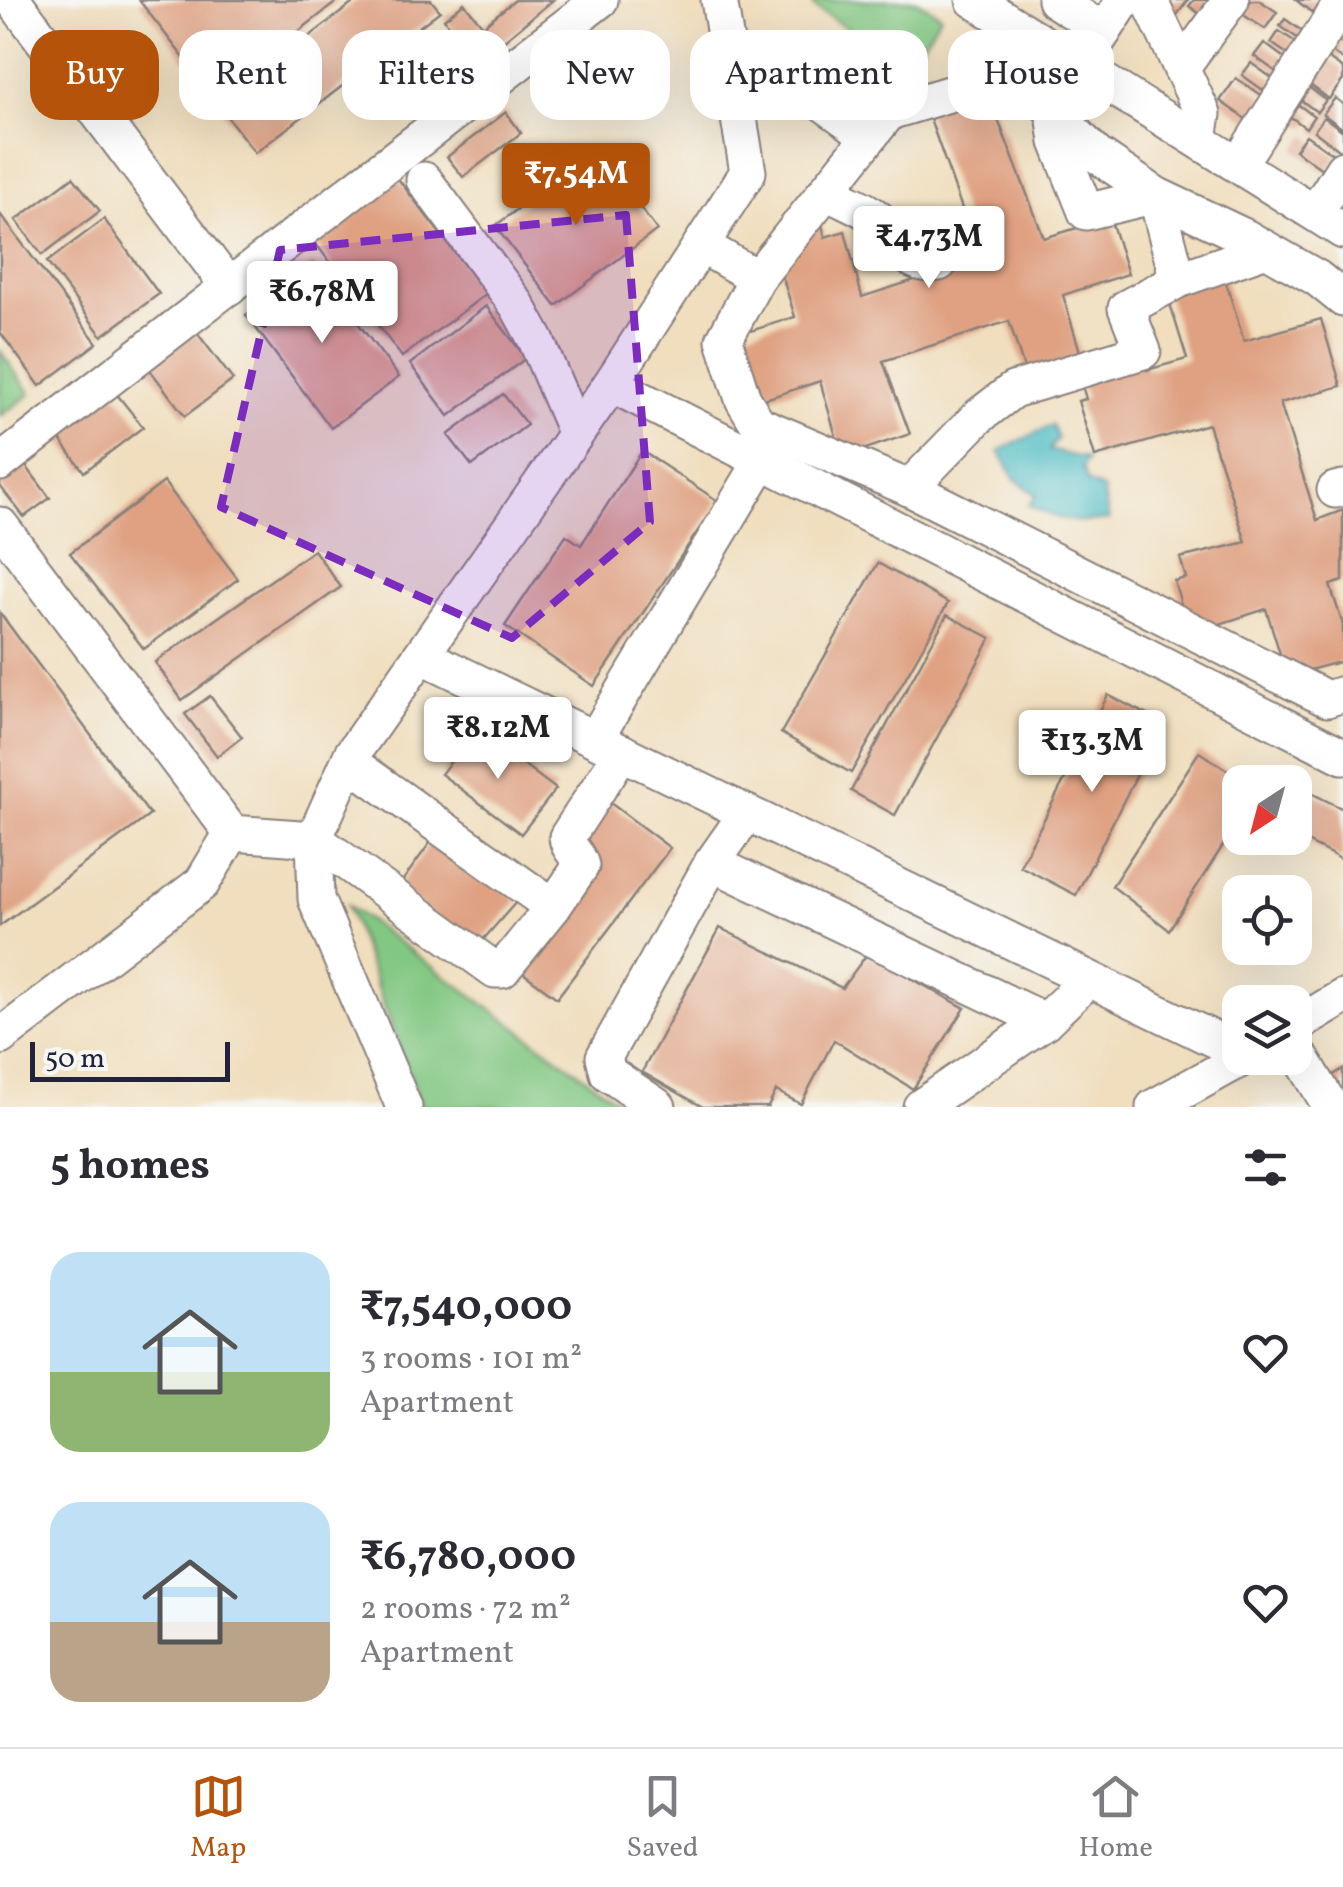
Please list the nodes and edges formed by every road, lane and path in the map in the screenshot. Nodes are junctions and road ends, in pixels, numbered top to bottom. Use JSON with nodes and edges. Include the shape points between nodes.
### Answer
{"nodes":[{"id":1,"x":12,"y":0,"type":"edge"},
{"id":2,"x":600,"y":0,"type":"edge"},
{"id":3,"x":719,"y":0,"type":"edge"},
{"id":4,"x":974,"y":0,"type":"edge"},
{"id":5,"x":1055,"y":0,"type":"edge"},
{"id":6,"x":1124,"y":0,"type":"edge"},
{"id":7,"x":1153,"y":0,"type":"edge"},
{"id":8,"x":1231,"y":0,"type":"edge"},
{"id":9,"x":1343,"y":1,"type":"edge"},
{"id":10,"x":1023,"y":30,"type":"edge"},
{"id":11,"x":1102,"y":30,"type":"edge"},
{"id":12,"x":1105,"y":30,"type":"edge"},
{"id":13,"x":1181,"y":68,"type":"junction"},
{"id":14,"x":1114,"y":83,"type":"edge"},
{"id":15,"x":948,"y":94,"type":"edge"},
{"id":16,"x":847,"y":120,"type":"edge"},
{"id":17,"x":1055,"y":120,"type":"edge"},
{"id":18,"x":1062,"y":120,"type":"edge"},
{"id":19,"x":1201,"y":127,"type":"junction"},
{"id":20,"x":870,"y":136,"type":"junction"},
{"id":21,"x":1249,"y":148,"type":"junction"},
{"id":22,"x":1343,"y":169,"type":"edge"},
{"id":23,"x":424,"y":180,"type":"dead end"},
{"id":24,"x":827,"y":190,"type":"junction"},
{"id":25,"x":1156,"y":195,"type":"junction"},
{"id":26,"x":1333,"y":206,"type":"edge"},
{"id":27,"x":1343,"y":231,"type":"edge"},
{"id":28,"x":701,"y":245,"type":"junction"},
{"id":29,"x":1266,"y":249,"type":"junction"},
{"id":30,"x":939,"y":263,"type":"dead end"},
{"id":31,"x":757,"y":278,"type":"junction"},
{"id":32,"x":1178,"y":280,"type":"junction"},
{"id":33,"x":228,"y":287,"type":"junction"},
{"id":34,"x":1343,"y":300,"type":"edge"},
{"id":35,"x":611,"y":384,"type":"junction"},
{"id":36,"x":576,"y":434,"type":"junction"},
{"id":37,"x":762,"y":461,"type":"junction"},
{"id":38,"x":0,"y":463,"type":"edge"},
{"id":39,"x":910,"y":488,"type":"junction"},
{"id":40,"x":0,"y":525,"type":"edge"},
{"id":41,"x":423,"y":656,"type":"junction"},
{"id":42,"x":1343,"y":694,"type":"edge"},
{"id":43,"x":608,"y":746,"type":"junction"},
{"id":44,"x":1343,"y":756,"type":"edge"},
{"id":45,"x":349,"y":762,"type":"junction"},
{"id":46,"x":747,"y":813,"type":"junction"},
{"id":47,"x":232,"y":833,"type":"junction"},
{"id":48,"x":314,"y":839,"type":"junction"},
{"id":49,"x":712,"y":863,"type":"junction"},
{"id":50,"x":552,"y":907,"type":"junction"},
{"id":51,"x":1089,"y":979,"type":"junction"},
{"id":52,"x":1343,"y":997,"type":"edge"},
{"id":53,"x":1312,"y":1016,"type":"edge"},
{"id":54,"x":1045,"y":1020,"type":"junction"},
{"id":55,"x":0,"y":1037,"type":"edge"},
{"id":56,"x":1222,"y":1045,"type":"edge"},
{"id":57,"x":1222,"y":1067,"type":"edge"},
{"id":58,"x":1312,"y":1075,"type":"edge"},
{"id":59,"x":404,"y":1107,"type":"edge"},
{"id":60,"x":658,"y":1107,"type":"edge"},
{"id":61,"x":921,"y":1107,"type":"edge"},
{"id":62,"x":1154,"y":1107,"type":"edge"},
{"id":63,"x":1331,"y":1107,"type":"edge"}],
"edges":[{"from":1,"to":33,"type":"street"},
{"from":2,"to":33,"type":"street"},
{"from":3,"to":28,"type":"street","via":[[748,172]]},
{"from":4,"to":10,"type":"street"},
{"from":5,"to":11,"type":"street"},
{"from":6,"to":12,"type":"street"},
{"from":7,"to":13,"type":"street"},
{"from":8,"to":13,"type":"street"},
{"from":9,"to":21,"type":"street"},
{"from":13,"to":19,"type":"street"},
{"from":14,"to":19,"type":"street"},
{"from":15,"to":20,"type":"street","via":[[889,112]]},
{"from":16,"to":20,"type":"street"},
{"from":17,"to":25,"type":"street","via":[[1086,212]]},
{"from":18,"to":25,"type":"street","via":[[1097,155]]},
{"from":19,"to":21,"type":"street"},
{"from":19,"to":27,"type":"street"},
{"from":20,"to":24,"type":"street"},
{"from":21,"to":26,"type":"street"},
{"from":22,"to":26,"type":"street"},
{"from":23,"to":36,"type":"street","via":[[518,305]]},
{"from":24,"to":30,"type":"street","via":[[872,214],[906,255],[925,266]]},
{"from":24,"to":31,"type":"street"},
{"from":25,"to":29,"type":"street"},
{"from":25,"to":32,"type":"street"},
{"from":28,"to":31,"type":"street"},
{"from":28,"to":35,"type":"street"},
{"from":29,"to":32,"type":"street"},
{"from":29,"to":34,"type":"street"},
{"from":31,"to":39,"type":"street","via":[[724,340],[758,424]]},
{"from":32,"to":39,"type":"street","via":[[1126,308],[1144,351],[1012,390]]},
{"from":33,"to":38,"type":"street"},
{"from":35,"to":36,"type":"street"},
{"from":35,"to":37,"type":"street"},
{"from":36,"to":41,"type":"street"},
{"from":37,"to":43,"type":"street"},
{"from":37,"to":44,"type":"street"},
{"from":39,"to":42,"type":"street","via":[[1326,699]]},
{"from":40,"to":47,"type":"street"},
{"from":41,"to":43,"type":"street"},
{"from":41,"to":45,"type":"street"},
{"from":43,"to":46,"type":"street"},
{"from":43,"to":50,"type":"street","via":[[567,837],[581,866]]},
{"from":45,"to":48,"type":"street"},
{"from":45,"to":50,"type":"street"},
{"from":46,"to":49,"type":"street"},
{"from":46,"to":51,"type":"street"},
{"from":47,"to":48,"type":"street"},
{"from":47,"to":55,"type":"street","via":[[202,883]]},
{"from":48,"to":50,"type":"street","via":[[495,970],[502,970]]},
{"from":48,"to":59,"type":"street","via":[[316,899]]},
{"from":49,"to":54,"type":"street"},
{"from":49,"to":60,"type":"street","via":[[604,1057],[608,1074]]},
{"from":51,"to":54,"type":"street"},
{"from":51,"to":56,"type":"street"},
{"from":52,"to":53,"type":"street"},
{"from":54,"to":61,"type":"street"},
{"from":57,"to":62,"type":"street"},
{"from":58,"to":63,"type":"street"}]}
